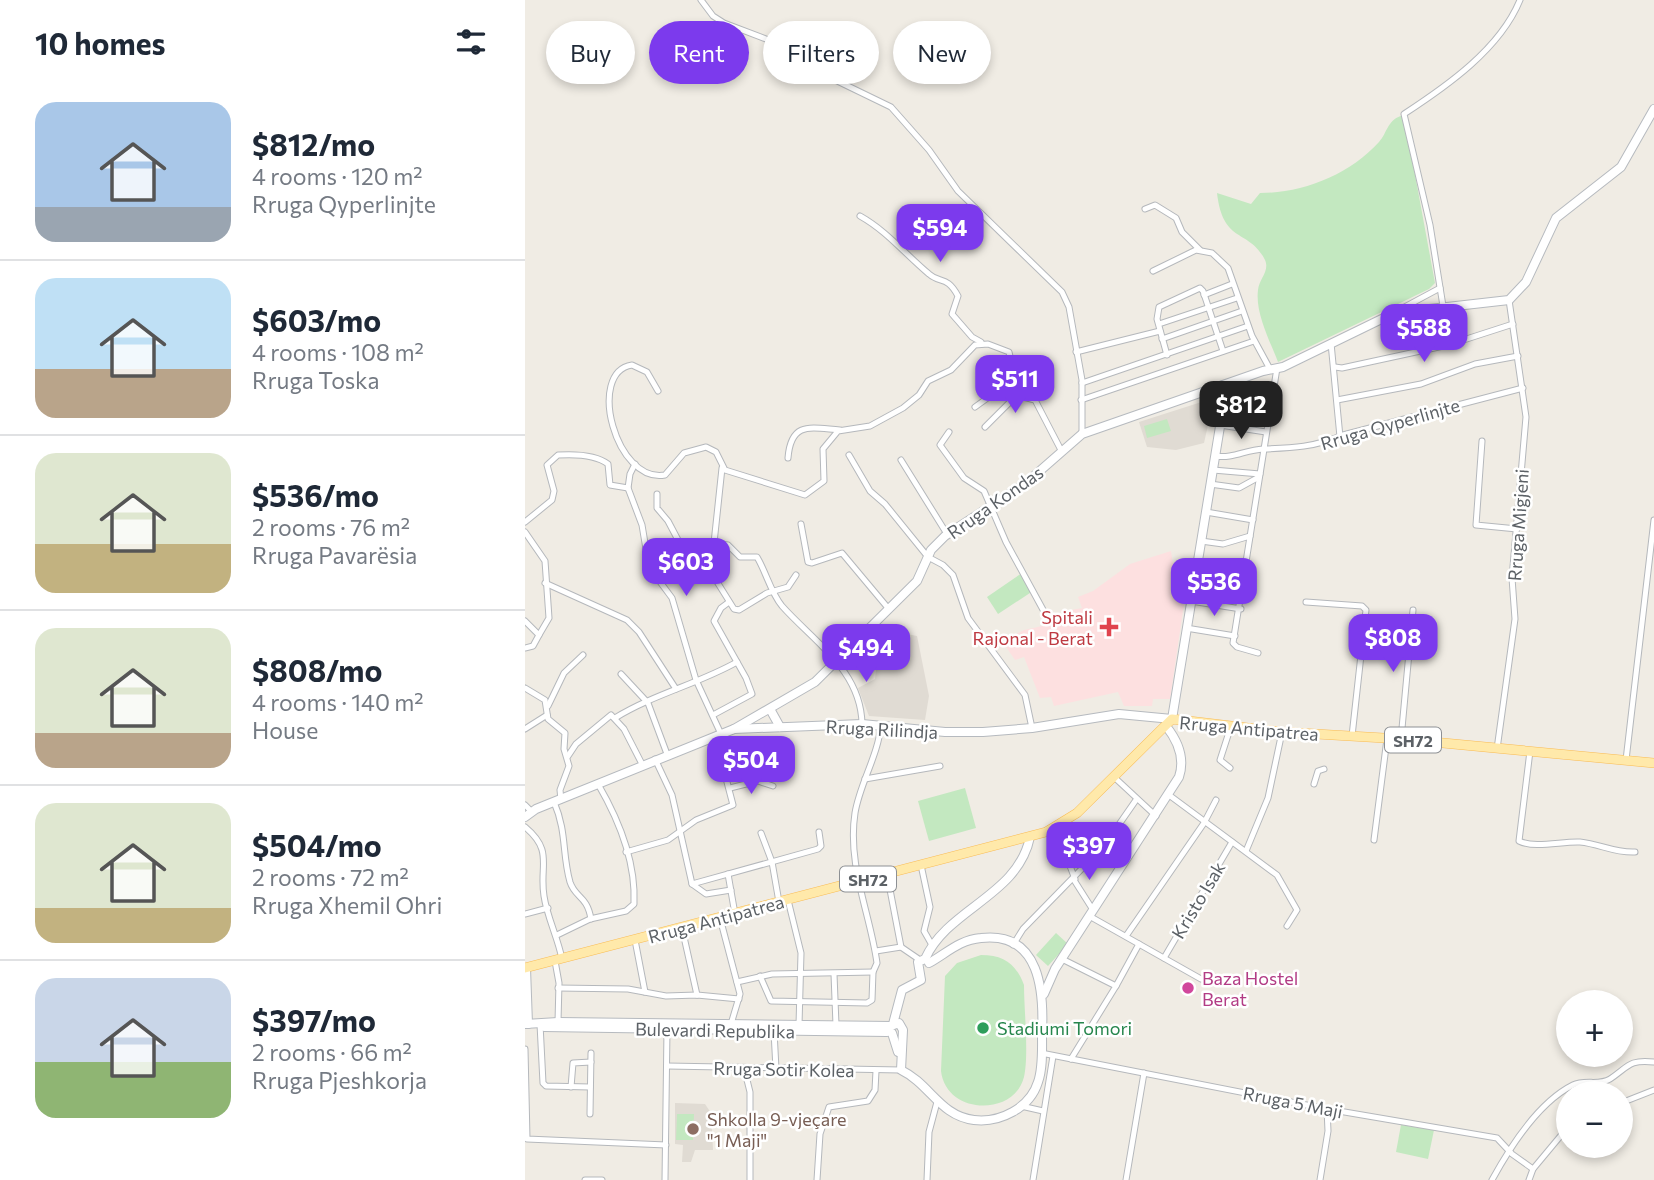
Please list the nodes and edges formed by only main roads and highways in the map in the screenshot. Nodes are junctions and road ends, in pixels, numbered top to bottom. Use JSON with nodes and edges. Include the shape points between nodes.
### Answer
{"nodes":[{"id":1,"x":1654,"y":763,"type":"edge"},
{"id":2,"x":525,"y":968,"type":"edge"}],
"edges":[{"from":1,"to":2,"type":"main road","name":"Rruga Antipatrea","number":"SH72","via":[[1169,722],[1077,813],[1030,837]]}]}
